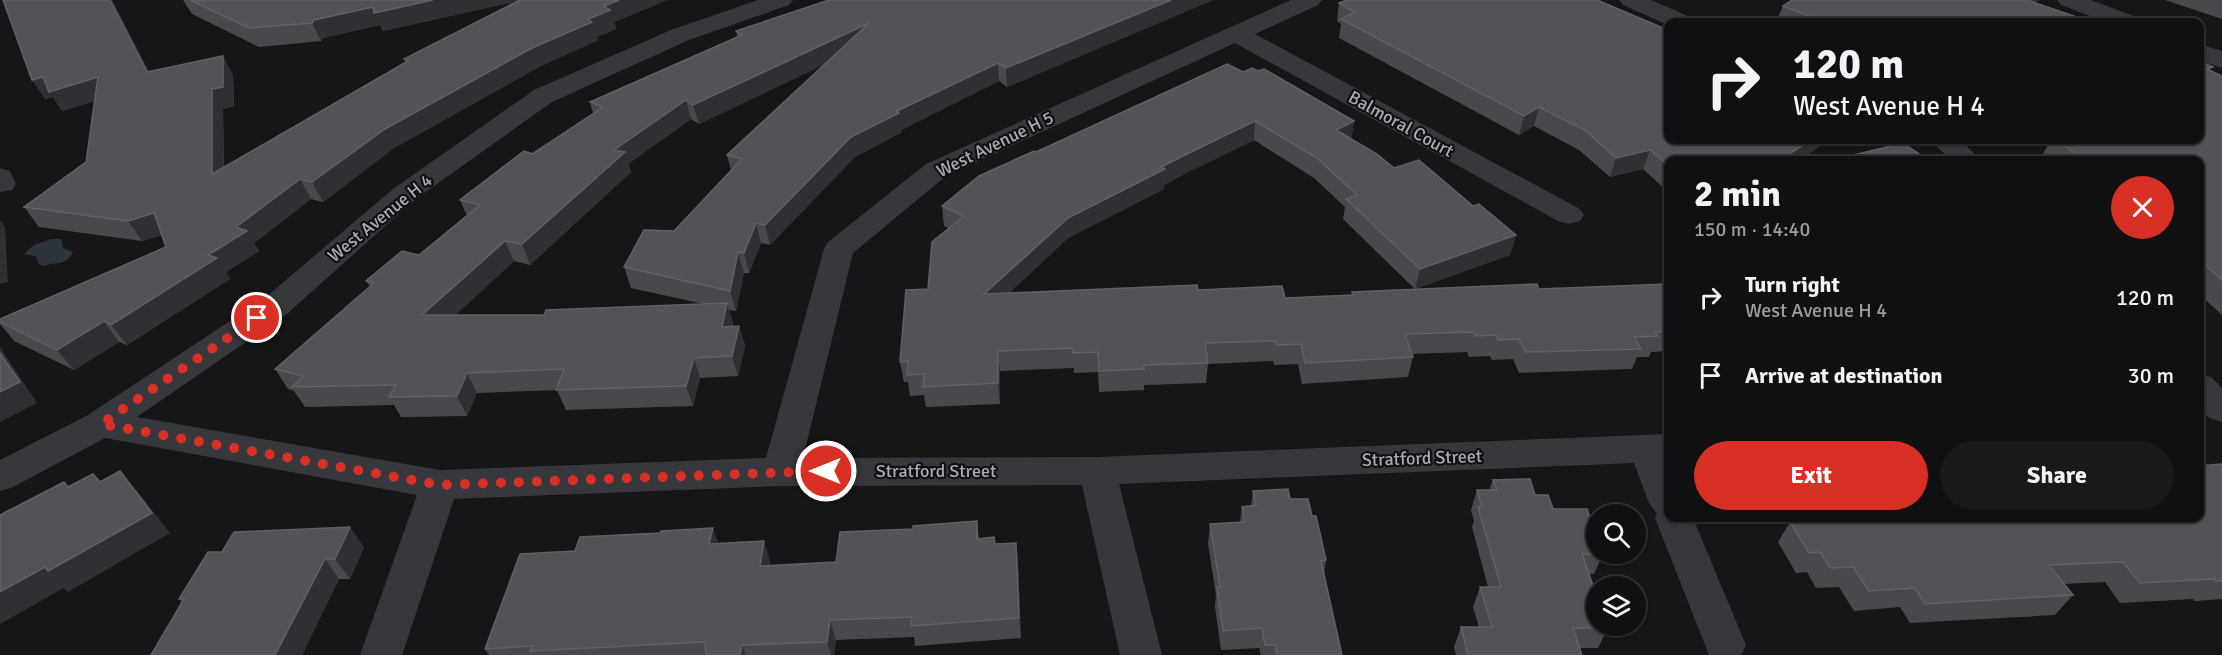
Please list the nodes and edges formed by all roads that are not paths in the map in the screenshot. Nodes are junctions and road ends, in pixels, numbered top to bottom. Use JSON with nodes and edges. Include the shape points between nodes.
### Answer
{"nodes":[{"id":1,"x":781,"y":0,"type":"edge"},
{"id":2,"x":1311,"y":0,"type":"edge"},
{"id":3,"x":1631,"y":0,"type":"edge"},
{"id":4,"x":2069,"y":0,"type":"edge"},
{"id":5,"x":1672,"y":18,"type":"edge"},
{"id":6,"x":2116,"y":18,"type":"edge"},
{"id":7,"x":1234,"y":33,"type":"junction"},
{"id":8,"x":2204,"y":53,"type":"edge"},
{"id":9,"x":2222,"y":60,"type":"edge"},
{"id":10,"x":1949,"y":144,"type":"edge"},
{"id":11,"x":1962,"y":156,"type":"edge"},
{"id":12,"x":1569,"y":215,"type":"dead end"},
{"id":13,"x":2204,"y":391,"type":"edge"},
{"id":14,"x":2222,"y":409,"type":"edge"},
{"id":15,"x":2222,"y":416,"type":"edge"},
{"id":16,"x":2204,"y":417,"type":"edge"},
{"id":17,"x":101,"y":424,"type":"junction"},
{"id":18,"x":1657,"y":449,"type":"edge"},
{"id":19,"x":1097,"y":471,"type":"junction"},
{"id":20,"x":781,"y":472,"type":"junction"},
{"id":21,"x":0,"y":477,"type":"edge"},
{"id":22,"x":1664,"y":483,"type":"edge"},
{"id":23,"x":440,"y":485,"type":"junction"},
{"id":24,"x":1676,"y":522,"type":"edge"},
{"id":25,"x":1725,"y":645,"type":"dead end"},
{"id":26,"x":381,"y":655,"type":"edge"},
{"id":27,"x":1141,"y":655,"type":"edge"}],
"edges":[{"from":1,"to":17,"type":"street","name":"West Avenue H 4","via":[[680,35],[543,96],[403,195],[277,305]]},
{"from":2,"to":7,"type":"street","name":"West Avenue H 5"},
{"from":3,"to":5,"type":"street"},
{"from":4,"to":6,"type":"street"},
{"from":7,"to":12,"type":"street","name":"Balmoral Court"},
{"from":7,"to":20,"type":"street","name":"West Avenue H 5","via":[[936,170],[839,249]]},
{"from":8,"to":9,"type":"street"},
{"from":10,"to":11,"type":"street"},
{"from":13,"to":14,"type":"street"},
{"from":15,"to":16,"type":"street"},
{"from":17,"to":21,"type":"street","name":"West Avenue H 4"},
{"from":17,"to":23,"type":"street","name":"Stratford Street"},
{"from":18,"to":19,"type":"street","name":"Stratford Street"},
{"from":18,"to":22,"type":"street"},
{"from":19,"to":20,"type":"street","name":"Stratford Street"},
{"from":19,"to":27,"type":"street"},
{"from":20,"to":23,"type":"street","name":"Stratford Street"},
{"from":23,"to":26,"type":"street"},
{"from":24,"to":25,"type":"street"}]}
